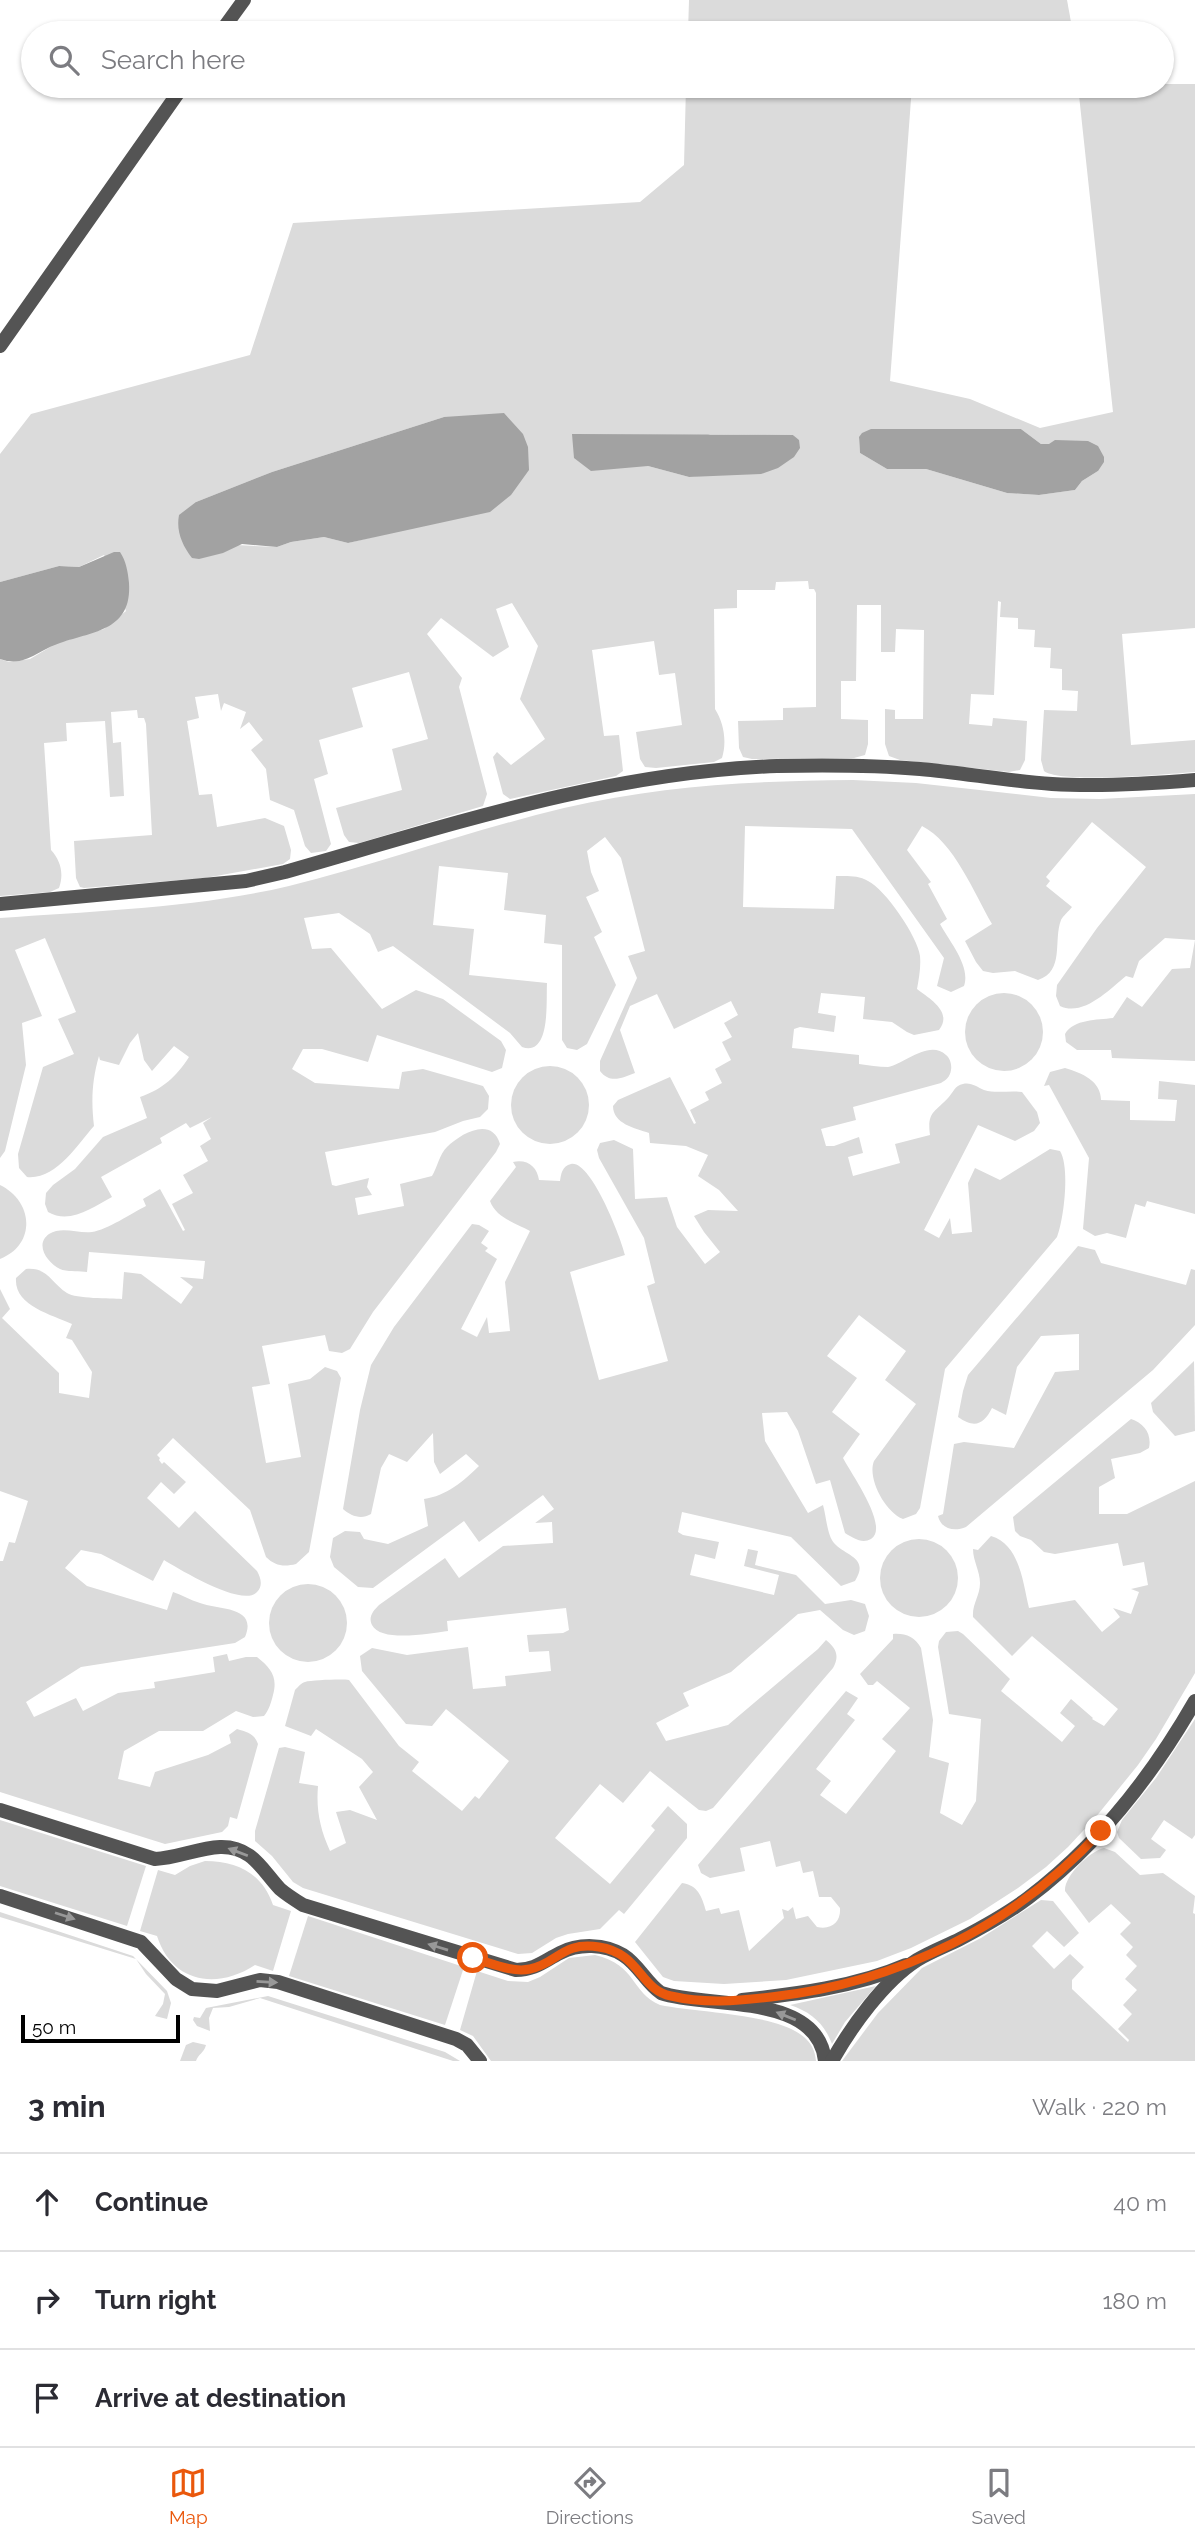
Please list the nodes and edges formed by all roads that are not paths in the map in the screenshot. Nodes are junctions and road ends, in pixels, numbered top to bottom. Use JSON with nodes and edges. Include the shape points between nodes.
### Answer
{"nodes":[{"id":1,"x":244,"y":0,"type":"edge"},
{"id":2,"x":229,"y":21,"type":"edge"},
{"id":3,"x":175,"y":98,"type":"edge"},
{"id":4,"x":0,"y":346,"type":"edge"},
{"id":5,"x":1195,"y":780,"type":"edge"},
{"id":6,"x":0,"y":904,"type":"edge"},
{"id":7,"x":1195,"y":1701,"type":"edge"},
{"id":8,"x":0,"y":1810,"type":"edge"},
{"id":9,"x":0,"y":1896,"type":"edge"},
{"id":10,"x":917,"y":1960,"type":"junction"},
{"id":11,"x":723,"y":2002,"type":"junction"},
{"id":12,"x":480,"y":2061,"type":"edge"},
{"id":13,"x":825,"y":2061,"type":"edge"},
{"id":14,"x":832,"y":2061,"type":"edge"}],
"edges":[{"from":1,"to":2,"type":"street"},
{"from":3,"to":4,"type":"street"},
{"from":5,"to":6,"type":"street","via":[[1064,784],[917,769],[779,766],[673,774],[564,794],[246,881]]},
{"from":7,"to":10,"type":"street","via":[[1149,1773],[1078,1857],[1027,1899],[977,1931]]},
{"from":11,"to":8,"type":"street","one_way":true,"via":[[661,1993],[635,1965],[611,1949],[571,1948],[537,1967],[516,1970],[342,1917],[296,1901],[256,1860],[236,1849],[220,1847],[155,1859]]},
{"from":9,"to":12,"type":"street","one_way":true,"via":[[131,1937],[192,1989],[217,1992],[260,1980],[278,1982],[456,2039]]},
{"from":10,"to":11,"type":"street","via":[[850,1983]]},
{"from":10,"to":14,"type":"street","via":[[870,2006]]},
{"from":13,"to":11,"type":"street","one_way":true,"via":[[819,2039],[805,2024],[779,2012]]}]}
